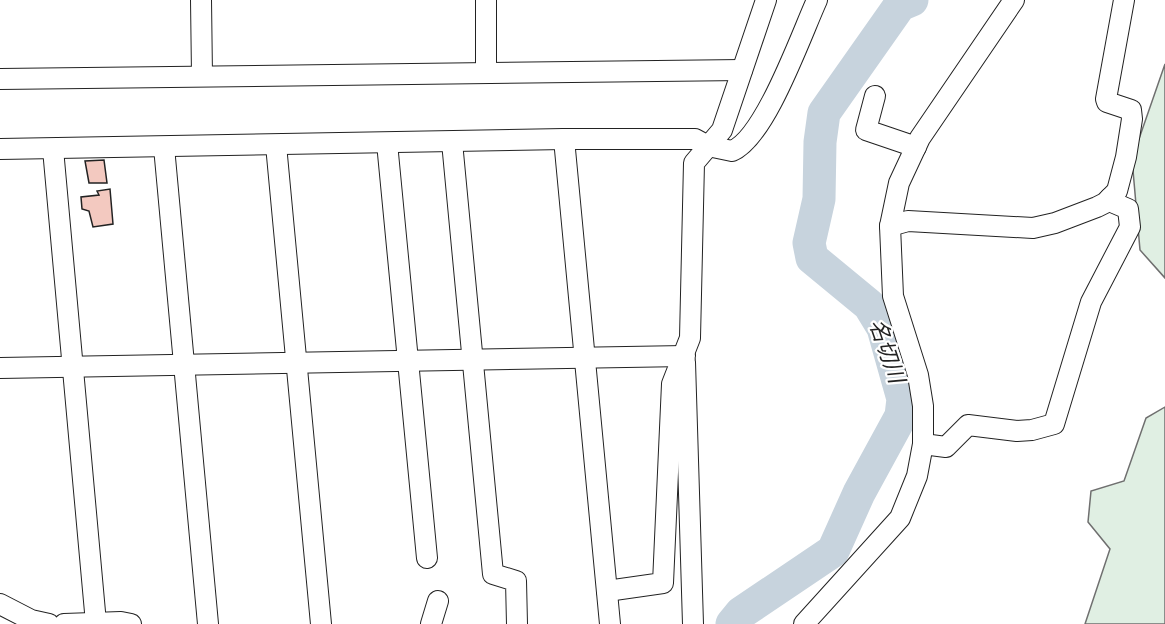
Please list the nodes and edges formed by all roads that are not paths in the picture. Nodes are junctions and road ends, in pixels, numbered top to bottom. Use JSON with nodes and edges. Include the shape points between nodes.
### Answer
{"nodes":[{"id":1,"x":201,"y":0,"type":"edge"},
{"id":2,"x":486,"y":0,"type":"edge"},
{"id":3,"x":766,"y":0,"type":"edge"},
{"id":4,"x":817,"y":0,"type":"edge"},
{"id":5,"x":1014,"y":0,"type":"edge"},
{"id":6,"x":1124,"y":0,"type":"edge"},
{"id":7,"x":742,"y":70,"type":"junction"},
{"id":8,"x":486,"y":73,"type":"junction"},
{"id":9,"x":202,"y":75,"type":"junction"},
{"id":10,"x":0,"y":79,"type":"edge"},
{"id":11,"x":875,"y":96,"type":"dead end"},
{"id":12,"x":564,"y":140,"type":"junction"},
{"id":13,"x":453,"y":142,"type":"junction"},
{"id":14,"x":387,"y":143,"type":"junction"},
{"id":15,"x":276,"y":145,"type":"junction"},
{"id":16,"x":708,"y":146,"type":"junction"},
{"id":17,"x":164,"y":147,"type":"junction"},
{"id":18,"x":916,"y":147,"type":"junction"},
{"id":19,"x":53,"y":148,"type":"junction"},
{"id":20,"x":0,"y":149,"type":"edge"},
{"id":21,"x":1110,"y":198,"type":"junction"},
{"id":22,"x":890,"y":226,"type":"junction"},
{"id":23,"x":685,"y":356,"type":"junction"},
{"id":24,"x":585,"y":358,"type":"junction"},
{"id":25,"x":473,"y":360,"type":"junction"},
{"id":26,"x":409,"y":361,"type":"junction"},
{"id":27,"x":297,"y":363,"type":"junction"},
{"id":28,"x":184,"y":365,"type":"junction"},
{"id":29,"x":73,"y":367,"type":"junction"},
{"id":30,"x":0,"y":368,"type":"edge"},
{"id":31,"x":923,"y":444,"type":"junction"},
{"id":32,"x":427,"y":558,"type":"dead end"},
{"id":33,"x":607,"y":591,"type":"junction"},
{"id":34,"x":438,"y":601,"type":"dead end"},
{"id":35,"x":0,"y":604,"type":"edge"},
{"id":36,"x":96,"y":623,"type":"edge"},
{"id":37,"x":49,"y":624,"type":"edge"},
{"id":38,"x":64,"y":624,"type":"edge"},
{"id":39,"x":131,"y":624,"type":"edge"},
{"id":40,"x":208,"y":624,"type":"edge"},
{"id":41,"x":321,"y":624,"type":"edge"},
{"id":42,"x":431,"y":624,"type":"edge"},
{"id":43,"x":517,"y":624,"type":"edge"},
{"id":44,"x":610,"y":624,"type":"edge"},
{"id":45,"x":693,"y":624,"type":"edge"},
{"id":46,"x":804,"y":624,"type":"edge"}],
"edges":[{"from":1,"to":9,"type":"street"},
{"from":2,"to":8,"type":"street"},
{"from":3,"to":7,"type":"street"},
{"from":4,"to":16,"type":"street","via":[[767,110],[749,139],[732,151]]},
{"from":5,"to":18,"type":"street"},
{"from":6,"to":21,"type":"street","via":[[1106,99],[1131,110],[1132,119],[1124,168],[1117,191]]},
{"from":7,"to":8,"type":"street"},
{"from":7,"to":16,"type":"street","via":[[722,130]]},
{"from":8,"to":9,"type":"street"},
{"from":9,"to":10,"type":"street"},
{"from":11,"to":18,"type":"street","via":[[866,130]]},
{"from":12,"to":13,"type":"street"},
{"from":12,"to":16,"type":"street","via":[[695,139]]},
{"from":12,"to":24,"type":"street"},
{"from":13,"to":14,"type":"street"},
{"from":13,"to":25,"type":"street"},
{"from":14,"to":15,"type":"street"},
{"from":14,"to":26,"type":"street"},
{"from":15,"to":17,"type":"street"},
{"from":15,"to":27,"type":"street"},
{"from":16,"to":23,"type":"street","via":[[694,163],[690,338]]},
{"from":17,"to":19,"type":"street"},
{"from":17,"to":28,"type":"street"},
{"from":18,"to":22,"type":"street","via":[[899,183]]},
{"from":19,"to":20,"type":"street"},
{"from":19,"to":29,"type":"street"},
{"from":21,"to":22,"type":"street","via":[[1097,207],[1033,228],[908,221]]},
{"from":21,"to":31,"type":"street","via":[[1128,209],[1130,228],[1091,302],[1054,424],[1017,431],[968,425],[946,447]]},
{"from":22,"to":31,"type":"street","via":[[893,296],[918,375]]},
{"from":23,"to":24,"type":"street"},
{"from":23,"to":33,"type":"street","via":[[672,384],[663,583]]},
{"from":23,"to":45,"type":"street"},
{"from":24,"to":25,"type":"street"},
{"from":24,"to":33,"type":"street"},
{"from":25,"to":26,"type":"street"},
{"from":25,"to":43,"type":"street","via":[[493,574],[516,581]]},
{"from":26,"to":27,"type":"street"},
{"from":26,"to":32,"type":"street"},
{"from":27,"to":28,"type":"street"},
{"from":27,"to":41,"type":"street"},
{"from":28,"to":29,"type":"street"},
{"from":28,"to":40,"type":"street"},
{"from":29,"to":30,"type":"street"},
{"from":29,"to":36,"type":"street"},
{"from":31,"to":46,"type":"street","via":[[917,476],[900,518]]},
{"from":33,"to":44,"type":"street"},
{"from":34,"to":42,"type":"street"},
{"from":35,"to":37,"type":"street","via":[[31,620]]},
{"from":36,"to":38,"type":"street"},
{"from":36,"to":39,"type":"street"}]}
